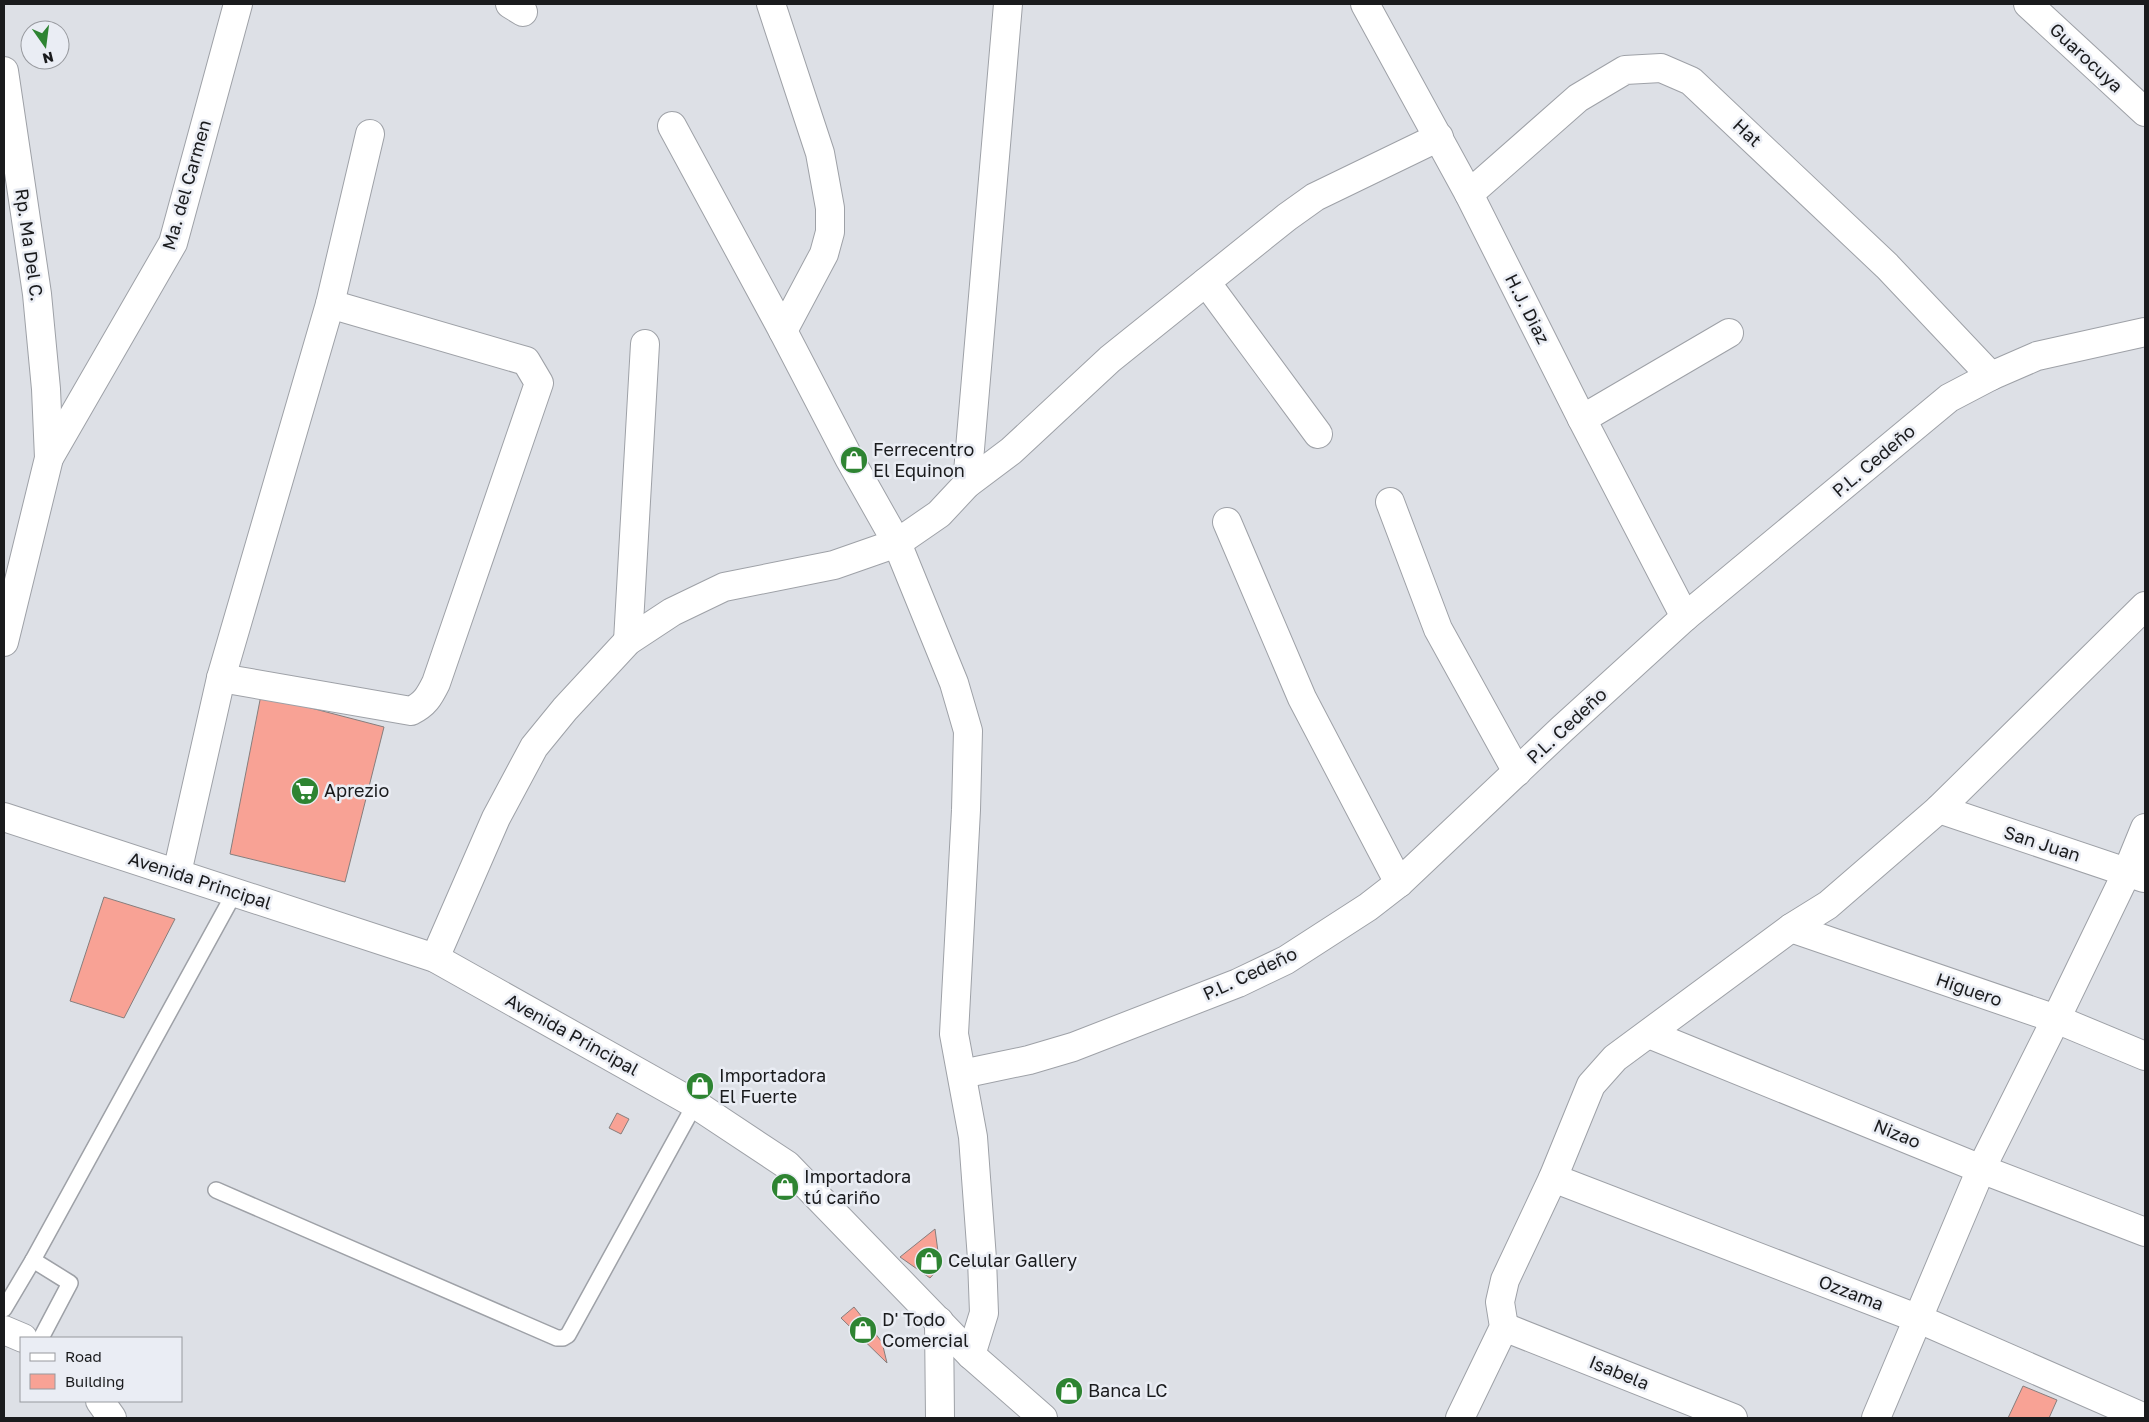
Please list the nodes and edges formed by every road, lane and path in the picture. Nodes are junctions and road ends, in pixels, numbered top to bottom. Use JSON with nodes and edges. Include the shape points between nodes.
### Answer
{"nodes":[{"id":1,"x":238,"y":4,"type":"edge"},
{"id":2,"x":771,"y":4,"type":"edge"},
{"id":3,"x":1008,"y":4,"type":"edge"},
{"id":4,"x":1365,"y":4,"type":"edge"},
{"id":5,"x":2028,"y":4,"type":"edge"},
{"id":6,"x":4,"y":72,"type":"edge"},
{"id":7,"x":2145,"y":112,"type":"edge"},
{"id":8,"x":672,"y":126,"type":"dead end"},
{"id":9,"x":370,"y":134,"type":"dead end"},
{"id":10,"x":1438,"y":138,"type":"junction"},
{"id":11,"x":1469,"y":194,"type":"junction"},
{"id":12,"x":1206,"y":282,"type":"junction"},
{"id":13,"x":330,"y":304,"type":"junction"},
{"id":14,"x":783,"y":331,"type":"junction"},
{"id":15,"x":2145,"y":332,"type":"edge"},
{"id":16,"x":1729,"y":333,"type":"dead end"},
{"id":17,"x":645,"y":344,"type":"dead end"},
{"id":18,"x":1991,"y":376,"type":"junction"},
{"id":19,"x":1582,"y":419,"type":"junction"},
{"id":20,"x":1318,"y":434,"type":"dead end"},
{"id":21,"x":49,"y":458,"type":"junction"},
{"id":22,"x":967,"y":484,"type":"junction"},
{"id":23,"x":1390,"y":502,"type":"dead end"},
{"id":24,"x":1227,"y":522,"type":"dead end"},
{"id":25,"x":897,"y":542,"type":"junction"},
{"id":26,"x":2145,"y":606,"type":"edge"},
{"id":27,"x":1685,"y":617,"type":"junction"},
{"id":28,"x":628,"y":641,"type":"junction"},
{"id":29,"x":4,"y":642,"type":"edge"},
{"id":30,"x":221,"y":678,"type":"junction"},
{"id":31,"x":1517,"y":772,"type":"junction"},
{"id":32,"x":1939,"y":810,"type":"junction"},
{"id":33,"x":4,"y":817,"type":"edge"},
{"id":34,"x":2145,"y":828,"type":"edge"},
{"id":35,"x":177,"y":874,"type":"junction"},
{"id":36,"x":2136,"y":876,"type":"edge"},
{"id":37,"x":1399,"y":883,"type":"junction"},
{"id":38,"x":235,"y":892,"type":"junction"},
{"id":39,"x":1791,"y":928,"type":"junction"},
{"id":40,"x":435,"y":958,"type":"junction"},
{"id":41,"x":2056,"y":1020,"type":"junction"},
{"id":42,"x":1649,"y":1034,"type":"junction"},
{"id":43,"x":2145,"y":1056,"type":"edge"},
{"id":44,"x":962,"y":1074,"type":"junction"},
{"id":45,"x":695,"y":1104,"type":"junction"},
{"id":46,"x":1981,"y":1169,"type":"junction"},
{"id":47,"x":1553,"y":1178,"type":"junction"},
{"id":48,"x":216,"y":1190,"type":"dead end"},
{"id":49,"x":2145,"y":1232,"type":"edge"},
{"id":50,"x":33,"y":1260,"type":"junction"},
{"id":51,"x":1919,"y":1319,"type":"junction"},
{"id":52,"x":939,"y":1321,"type":"junction"},
{"id":53,"x":1504,"y":1327,"type":"junction"},
{"id":54,"x":9,"y":1330,"type":"edge"},
{"id":55,"x":42,"y":1337,"type":"edge"},
{"id":56,"x":971,"y":1355,"type":"junction"},
{"id":57,"x":101,"y":1402,"type":"edge"},
{"id":58,"x":112,"y":1418,"type":"edge"},
{"id":59,"x":940,"y":1418,"type":"edge"},
{"id":60,"x":1042,"y":1418,"type":"edge"},
{"id":61,"x":1460,"y":1418,"type":"edge"},
{"id":62,"x":1734,"y":1418,"type":"edge"},
{"id":63,"x":1876,"y":1418,"type":"edge"},
{"id":64,"x":2145,"y":1418,"type":"edge"}],
"edges":[{"from":1,"to":21,"type":"street","name":"Ma. del Carmen","via":[[173,243]]},
{"from":2,"to":14,"type":"street","via":[[820,153],[830,208],[830,232],[824,254]]},
{"from":3,"to":22,"type":"street"},
{"from":4,"to":10,"type":"street","name":"H.J. Diaz"},
{"from":5,"to":7,"type":"street","name":"Guarocuya"},
{"from":6,"to":21,"type":"street","name":"Rp. Ma Del C.","via":[[37,294]]},
{"from":8,"to":14,"type":"street"},
{"from":9,"to":13,"type":"street"},
{"from":10,"to":11,"type":"street","name":"H.J. Diaz"},
{"from":10,"to":12,"type":"street","via":[[1315,197]]},
{"from":11,"to":18,"type":"street","name":"Hat","via":[[1578,98],[1625,70],[1661,68],[1692,81],[1887,266]]},
{"from":11,"to":19,"type":"street","name":"H.J. Diaz"},
{"from":12,"to":20,"type":"street"},
{"from":12,"to":22,"type":"street","via":[[1110,359],[1011,452]]},
{"from":13,"to":30,"type":"street"},
{"from":13,"to":30,"type":"street","via":[[526,361],[539,383],[428,700],[411,711]]},
{"from":14,"to":25,"type":"street"},
{"from":15,"to":18,"type":"street","name":"P.L. Cedeño","via":[[2038,356]]},
{"from":16,"to":19,"type":"street"},
{"from":17,"to":28,"type":"street"},
{"from":18,"to":27,"type":"street","name":"P.L. Cedeño","via":[[1949,398]]},
{"from":19,"to":27,"type":"street","name":"H.J. Diaz"},
{"from":21,"to":29,"type":"street"},
{"from":22,"to":25,"type":"street","via":[[939,514]]},
{"from":23,"to":31,"type":"street","via":[[1438,629]]},
{"from":24,"to":37,"type":"street","via":[[1302,698]]},
{"from":25,"to":28,"type":"street","via":[[834,565],[724,587],[672,612]]},
{"from":25,"to":44,"type":"street","via":[[954,684],[968,731],[954,1034]]},
{"from":26,"to":32,"type":"street"},
{"from":27,"to":31,"type":"street","name":"P.L. Cedeño"},
{"from":28,"to":40,"type":"street","via":[[534,747],[496,818]]},
{"from":30,"to":35,"type":"street"},
{"from":31,"to":37,"type":"street","name":"P.L. Cedeño"},
{"from":32,"to":36,"type":"street","name":"San Juan"},
{"from":32,"to":39,"type":"street","via":[[1828,905]]},
{"from":33,"to":35,"type":"street","name":"Avenida Principal"},
{"from":34,"to":36,"type":"street"},
{"from":35,"to":38,"type":"street","name":"Avenida Principal"},
{"from":36,"to":41,"type":"street"},
{"from":37,"to":44,"type":"street","name":"P.L. Cedeño","via":[[1368,908],[1286,960],[1238,983],[1073,1047]]},
{"from":38,"to":40,"type":"street","name":"Avenida Principal"},
{"from":38,"to":50,"type":"lane"},
{"from":39,"to":41,"type":"street","name":"Higuero"},
{"from":39,"to":42,"type":"street"},
{"from":40,"to":45,"type":"street","name":"Avenida Principal"},
{"from":41,"to":43,"type":"street","name":"Higuero"},
{"from":41,"to":46,"type":"street"},
{"from":42,"to":46,"type":"street","name":"Nizao"},
{"from":42,"to":47,"type":"street","via":[[1615,1058],[1591,1085]]},
{"from":44,"to":56,"type":"street","via":[[973,1138],[984,1313]]},
{"from":45,"to":48,"type":"lane","via":[[568,1335],[563,1338],[556,1338]]},
{"from":45,"to":52,"type":"street","name":"Avenida Principal","via":[[787,1165]]},
{"from":46,"to":49,"type":"street","name":"Nizao"},
{"from":46,"to":51,"type":"street"},
{"from":47,"to":51,"type":"street","name":"Ozzama"},
{"from":47,"to":53,"type":"street","via":[[1505,1280],[1500,1302]]},
{"from":50,"to":54,"type":"lane"},
{"from":50,"to":55,"type":"lane","via":[[70,1283]]},
{"from":51,"to":63,"type":"street"},
{"from":51,"to":64,"type":"street","name":"Ozzama"},
{"from":52,"to":56,"type":"street","name":"Avenida Principal"},
{"from":52,"to":59,"type":"street"},
{"from":53,"to":61,"type":"street"},
{"from":53,"to":62,"type":"street","name":"Isabela"},
{"from":56,"to":60,"type":"street","name":"Avenida Principal"},
{"from":57,"to":58,"type":"street"}]}
